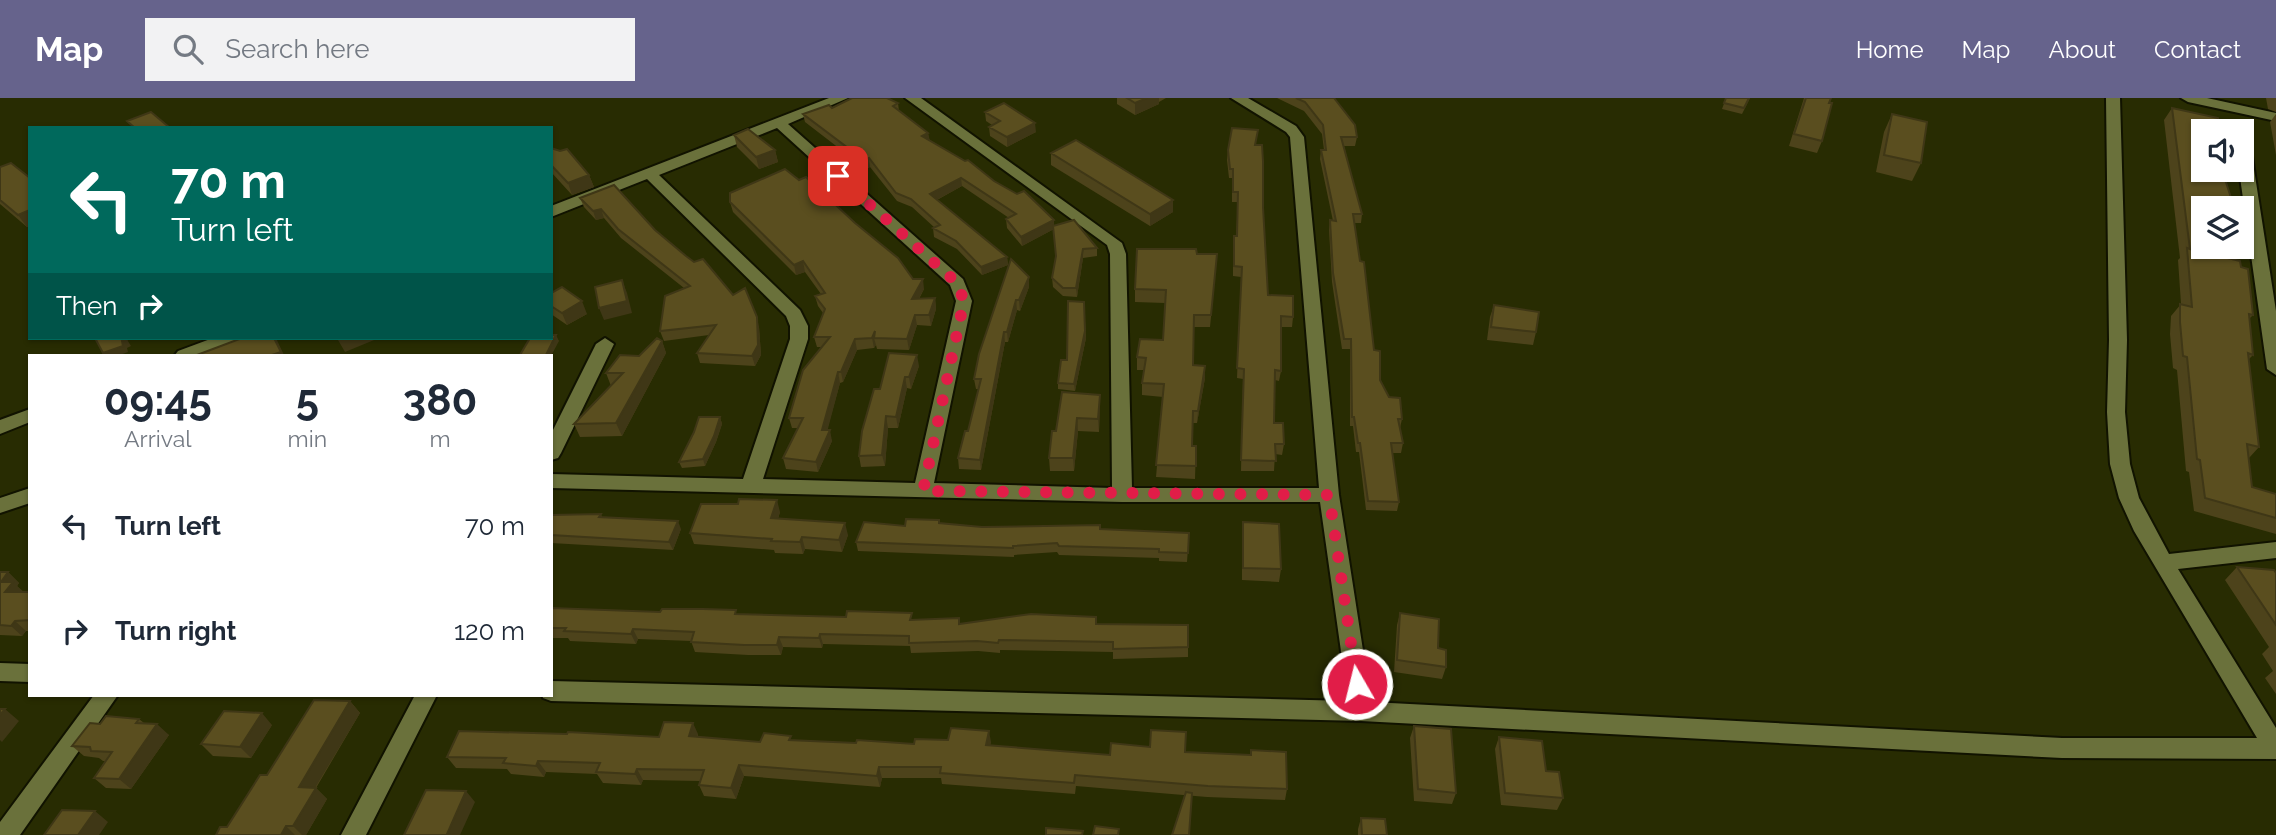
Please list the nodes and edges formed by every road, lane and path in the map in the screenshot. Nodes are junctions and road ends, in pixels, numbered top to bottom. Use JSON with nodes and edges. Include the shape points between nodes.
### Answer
{"nodes":[{"id":1,"x":841,"y":98,"type":"edge"},
{"id":2,"x":912,"y":98,"type":"edge"},
{"id":3,"x":1238,"y":98,"type":"edge"},
{"id":4,"x":2113,"y":98,"type":"edge"},
{"id":5,"x":2188,"y":98,"type":"edge"},
{"id":6,"x":2238,"y":108,"type":"junction"},
{"id":7,"x":2276,"y":117,"type":"edge"},
{"id":8,"x":2239,"y":119,"type":"edge"},
{"id":9,"x":779,"y":123,"type":"junction"},
{"id":10,"x":650,"y":174,"type":"junction"},
{"id":11,"x":2249,"y":182,"type":"edge"},
{"id":12,"x":553,"y":211,"type":"edge"},
{"id":13,"x":224,"y":340,"type":"edge"},
{"id":14,"x":605,"y":344,"type":"dead end"},
{"id":15,"x":187,"y":354,"type":"edge"},
{"id":16,"x":2276,"y":369,"type":"edge"},
{"id":17,"x":28,"y":416,"type":"edge"},
{"id":18,"x":0,"y":427,"type":"edge"},
{"id":19,"x":553,"y":449,"type":"edge"},
{"id":20,"x":553,"y":481,"type":"edge"},
{"id":21,"x":751,"y":485,"type":"junction"},
{"id":22,"x":923,"y":491,"type":"junction"},
{"id":23,"x":1122,"y":495,"type":"junction"},
{"id":24,"x":1329,"y":495,"type":"junction"},
{"id":25,"x":28,"y":496,"type":"edge"},
{"id":26,"x":0,"y":506,"type":"edge"},
{"id":27,"x":2276,"y":550,"type":"edge"},
{"id":28,"x":2162,"y":563,"type":"junction"},
{"id":29,"x":0,"y":672,"type":"edge"},
{"id":30,"x":28,"y":673,"type":"edge"},
{"id":31,"x":553,"y":691,"type":"edge"},
{"id":32,"x":106,"y":697,"type":"edge"},
{"id":33,"x":425,"y":697,"type":"edge"},
{"id":34,"x":1361,"y":711,"type":"junction"},
{"id":35,"x":2276,"y":749,"type":"edge"},
{"id":36,"x":5,"y":835,"type":"edge"},
{"id":37,"x":353,"y":835,"type":"edge"}],
"edges":[{"from":1,"to":9,"type":"street"},
{"from":2,"to":23,"type":"street","via":[[1114,243],[1118,254]]},
{"from":3,"to":24,"type":"street","via":[[1297,137]]},
{"from":4,"to":28,"type":"street","via":[[2120,464],[2129,498]]},
{"from":5,"to":6,"type":"street"},
{"from":6,"to":7,"type":"street"},
{"from":6,"to":8,"type":"street"},
{"from":9,"to":10,"type":"street"},
{"from":9,"to":22,"type":"street","via":[[963,292]]},
{"from":10,"to":12,"type":"street"},
{"from":10,"to":21,"type":"street","via":[[794,314],[799,326],[799,339]]},
{"from":11,"to":16,"type":"street"},
{"from":13,"to":15,"type":"street"},
{"from":14,"to":19,"type":"street"},
{"from":17,"to":18,"type":"street"},
{"from":20,"to":21,"type":"street"},
{"from":21,"to":22,"type":"street"},
{"from":22,"to":23,"type":"street"},
{"from":23,"to":24,"type":"street"},
{"from":24,"to":34,"type":"street"},
{"from":25,"to":26,"type":"street"},
{"from":27,"to":28,"type":"street"},
{"from":28,"to":35,"type":"street"},
{"from":29,"to":30,"type":"street"},
{"from":31,"to":34,"type":"street"},
{"from":32,"to":36,"type":"street"},
{"from":33,"to":37,"type":"street"},
{"from":34,"to":35,"type":"street","via":[[2062,748]]}]}
